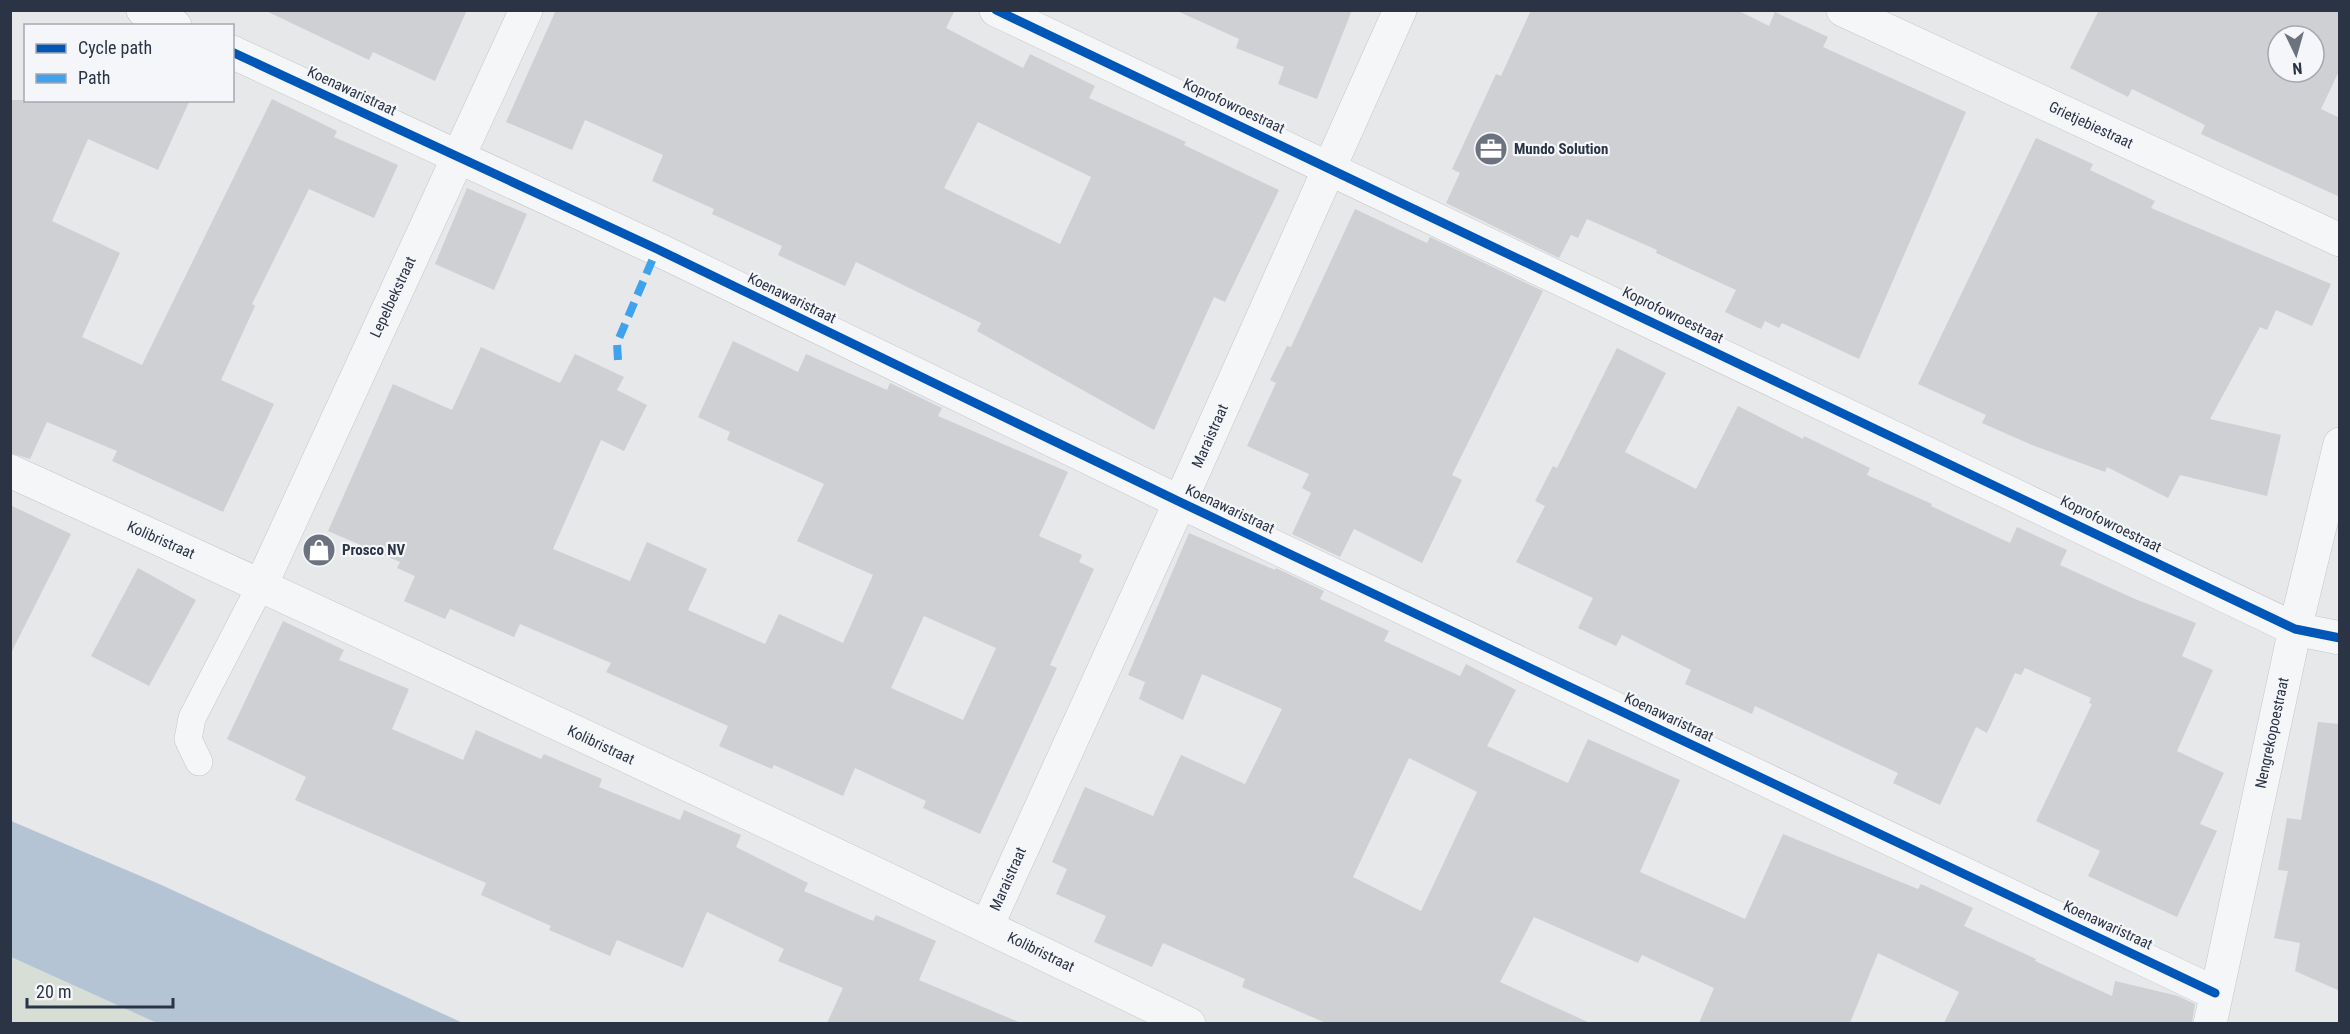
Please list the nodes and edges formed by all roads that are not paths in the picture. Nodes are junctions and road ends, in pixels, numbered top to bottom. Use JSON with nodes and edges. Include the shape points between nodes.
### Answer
{"nodes":[{"id":1,"x":143,"y":10,"type":"edge"},
{"id":2,"x":526,"y":10,"type":"edge"},
{"id":3,"x":996,"y":10,"type":"edge"},
{"id":4,"x":1400,"y":10,"type":"edge"},
{"id":5,"x":1843,"y":10,"type":"edge"},
{"id":6,"x":171,"y":24,"type":"edge"},
{"id":7,"x":234,"y":53,"type":"edge"},
{"id":8,"x":458,"y":157,"type":"junction"},
{"id":9,"x":1330,"y":168,"type":"junction"},
{"id":10,"x":2340,"y":240,"type":"edge"},
{"id":11,"x":2340,"y":444,"type":"edge"},
{"id":12,"x":10,"y":471,"type":"edge"},
{"id":13,"x":1180,"y":502,"type":"junction"},
{"id":14,"x":261,"y":585,"type":"junction"},
{"id":15,"x":2295,"y":629,"type":"junction"},
{"id":16,"x":2340,"y":638,"type":"edge"},
{"id":17,"x":200,"y":762,"type":"dead end"},
{"id":18,"x":987,"y":926,"type":"junction"},
{"id":19,"x":2212,"y":1008,"type":"edge"},
{"id":20,"x":1189,"y":1023,"type":"edge"}],
"edges":[{"from":1,"to":6,"type":"street"},
{"from":2,"to":8,"type":"street","name":"Lepelbekstraat"},
{"from":3,"to":9,"type":"street","name":"Koprofowroestraat"},
{"from":4,"to":9,"type":"street","name":"Maraistraat"},
{"from":5,"to":10,"type":"street","name":"Grietjebiestraat"},
{"from":7,"to":8,"type":"street","name":"Koenawaristraat"},
{"from":8,"to":13,"type":"street","name":"Koenawaristraat"},
{"from":8,"to":14,"type":"street","name":"Lepelbekstraat"},
{"from":9,"to":13,"type":"street","name":"Maraistraat"},
{"from":9,"to":15,"type":"street","name":"Koprofowroestraat"},
{"from":11,"to":15,"type":"street","name":"Nengrekopoestraat"},
{"from":12,"to":14,"type":"street","name":"Kolibristraat"},
{"from":13,"to":18,"type":"street","name":"Maraistraat"},
{"from":13,"to":19,"type":"street","name":"Koenawaristraat"},
{"from":14,"to":17,"type":"lane","via":[[192,718],[188,739]]},
{"from":14,"to":18,"type":"street","name":"Kolibristraat"},
{"from":15,"to":16,"type":"street","name":"Koprofowroestraat"},
{"from":15,"to":19,"type":"street","name":"Nengrekopoestraat"},
{"from":18,"to":20,"type":"street","name":"Kolibristraat"}]}
